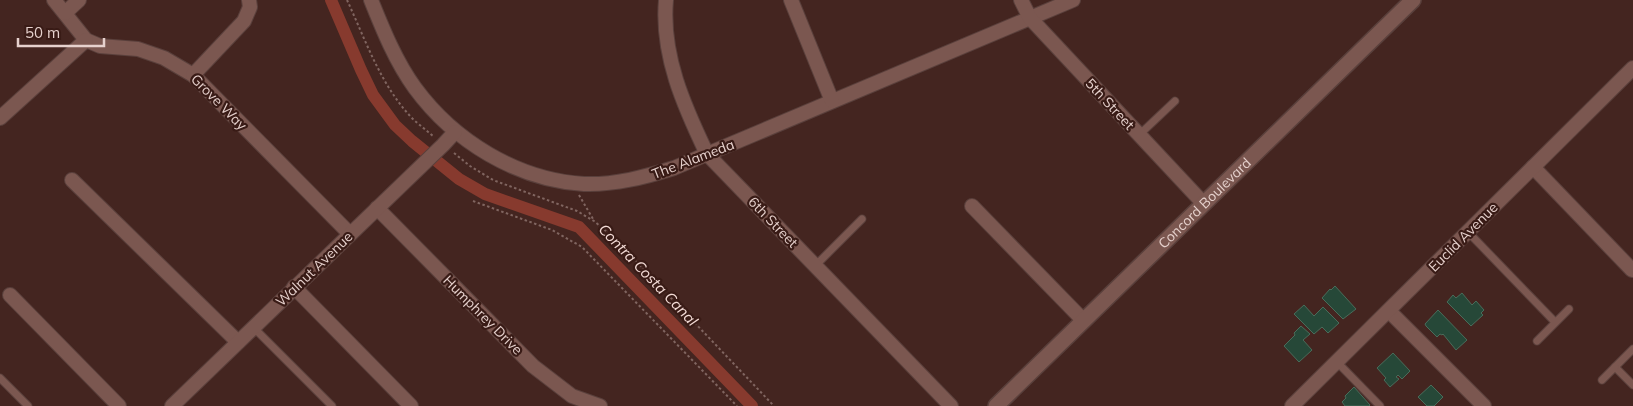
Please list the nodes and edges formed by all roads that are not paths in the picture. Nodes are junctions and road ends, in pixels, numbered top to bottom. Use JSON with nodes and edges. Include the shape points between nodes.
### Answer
{"nodes":[{"id":1,"x":54,"y":0,"type":"edge"},
{"id":2,"x":79,"y":0,"type":"edge"},
{"id":3,"x":249,"y":0,"type":"edge"},
{"id":4,"x":370,"y":0,"type":"edge"},
{"id":5,"x":666,"y":0,"type":"edge"},
{"id":6,"x":791,"y":0,"type":"edge"},
{"id":7,"x":1021,"y":0,"type":"edge"},
{"id":8,"x":1073,"y":0,"type":"edge"},
{"id":9,"x":1413,"y":0,"type":"edge"},
{"id":10,"x":65,"y":14,"type":"junction"},
{"id":11,"x":1030,"y":18,"type":"junction"},
{"id":12,"x":86,"y":40,"type":"junction"},
{"id":13,"x":1633,"y":68,"type":"edge"},
{"id":14,"x":193,"y":74,"type":"junction"},
{"id":15,"x":832,"y":101,"type":"junction"},
{"id":16,"x":1174,"y":101,"type":"dead end"},
{"id":17,"x":0,"y":118,"type":"edge"},
{"id":18,"x":455,"y":132,"type":"junction"},
{"id":19,"x":1139,"y":135,"type":"junction"},
{"id":20,"x":707,"y":154,"type":"junction"},
{"id":21,"x":1533,"y":167,"type":"junction"},
{"id":22,"x":72,"y":180,"type":"dead end"},
{"id":23,"x":1204,"y":204,"type":"junction"},
{"id":24,"x":972,"y":206,"type":"dead end"},
{"id":25,"x":376,"y":208,"type":"junction"},
{"id":26,"x":862,"y":219,"type":"dead end"},
{"id":27,"x":1468,"y":232,"type":"junction"},
{"id":28,"x":350,"y":234,"type":"junction"},
{"id":29,"x":815,"y":266,"type":"junction"},
{"id":30,"x":1632,"y":270,"type":"edge"},
{"id":31,"x":294,"y":287,"type":"junction"},
{"id":32,"x":10,"y":295,"type":"dead end"},
{"id":33,"x":1569,"y":309,"type":"dead end"},
{"id":34,"x":1389,"y":310,"type":"junction"},
{"id":35,"x":1083,"y":320,"type":"junction"},
{"id":36,"x":1555,"y":322,"type":"junction"},
{"id":37,"x":253,"y":327,"type":"junction"},
{"id":38,"x":1537,"y":341,"type":"dead end"},
{"id":39,"x":238,"y":342,"type":"junction"},
{"id":40,"x":1633,"y":350,"type":"edge"},
{"id":41,"x":1337,"y":362,"type":"junction"},
{"id":42,"x":1615,"y":367,"type":"junction"},
{"id":43,"x":0,"y":378,"type":"edge"},
{"id":44,"x":1602,"y":380,"type":"dead end"},
{"id":45,"x":1633,"y":385,"type":"edge"},
{"id":46,"x":28,"y":406,"type":"edge"},
{"id":47,"x":119,"y":406,"type":"edge"},
{"id":48,"x":172,"y":406,"type":"edge"},
{"id":49,"x":332,"y":406,"type":"edge"},
{"id":50,"x":411,"y":406,"type":"edge"},
{"id":51,"x":600,"y":406,"type":"edge"},
{"id":52,"x":951,"y":406,"type":"edge"},
{"id":53,"x":996,"y":406,"type":"edge"},
{"id":54,"x":1292,"y":406,"type":"edge"},
{"id":55,"x":1380,"y":406,"type":"edge"},
{"id":56,"x":1484,"y":406,"type":"edge"}],
"edges":[{"from":1,"to":10,"type":"street"},
{"from":2,"to":10,"type":"street"},
{"from":3,"to":14,"type":"street","via":[[250,7],[244,21]]},
{"from":4,"to":18,"type":"street","name":"The Alameda","via":[[414,87]]},
{"from":5,"to":20,"type":"street","name":"6th Street","via":[[669,48],[676,82]]},
{"from":6,"to":15,"type":"street"},
{"from":7,"to":11,"type":"street","name":"5th Street"},
{"from":8,"to":11,"type":"street","name":"The Alameda"},
{"from":9,"to":23,"type":"street","name":"Concord Boulevard"},
{"from":10,"to":12,"type":"street"},
{"from":11,"to":15,"type":"street","name":"The Alameda"},
{"from":11,"to":19,"type":"street","name":"5th Street"},
{"from":12,"to":14,"type":"street","name":"Grove Way","via":[[100,46],[138,49],[164,58]]},
{"from":12,"to":17,"type":"street"},
{"from":13,"to":21,"type":"street","name":"Euclid Avenue"},
{"from":14,"to":28,"type":"street","name":"Grove Way"},
{"from":15,"to":20,"type":"street","name":"The Alameda"},
{"from":16,"to":19,"type":"lane"},
{"from":18,"to":20,"type":"street","name":"The Alameda","via":[[471,144],[522,170],[545,178],[586,184],[640,179]]},
{"from":18,"to":25,"type":"street","name":"Walnut Avenue"},
{"from":19,"to":23,"type":"street","name":"5th Street"},
{"from":20,"to":29,"type":"street","name":"6th Street"},
{"from":21,"to":27,"type":"street","name":"Euclid Avenue"},
{"from":21,"to":30,"type":"street"},
{"from":22,"to":39,"type":"street"},
{"from":23,"to":35,"type":"street","name":"Concord Boulevard"},
{"from":24,"to":35,"type":"street"},
{"from":25,"to":28,"type":"street","name":"Walnut Avenue"},
{"from":25,"to":51,"type":"street","name":"Humphrey Drive","via":[[533,366],[572,396]]},
{"from":26,"to":29,"type":"lane"},
{"from":27,"to":34,"type":"street","name":"Euclid Avenue"},
{"from":27,"to":36,"type":"lane"},
{"from":28,"to":31,"type":"street","name":"Walnut Avenue"},
{"from":29,"to":52,"type":"street","name":"6th Street"},
{"from":31,"to":37,"type":"street","name":"Walnut Avenue"},
{"from":31,"to":50,"type":"street"},
{"from":32,"to":47,"type":"street"},
{"from":33,"to":36,"type":"lane"},
{"from":34,"to":41,"type":"street","name":"Euclid Avenue"},
{"from":34,"to":56,"type":"street"},
{"from":35,"to":53,"type":"street","name":"Concord Boulevard"},
{"from":36,"to":38,"type":"lane"},
{"from":37,"to":39,"type":"street","name":"Walnut Avenue"},
{"from":37,"to":49,"type":"lane"},
{"from":39,"to":48,"type":"street","name":"Walnut Avenue"},
{"from":40,"to":42,"type":"lane"},
{"from":41,"to":54,"type":"street","name":"Euclid Avenue"},
{"from":41,"to":55,"type":"lane"},
{"from":42,"to":44,"type":"lane"},
{"from":42,"to":45,"type":"lane"},
{"from":43,"to":46,"type":"lane"}]}
